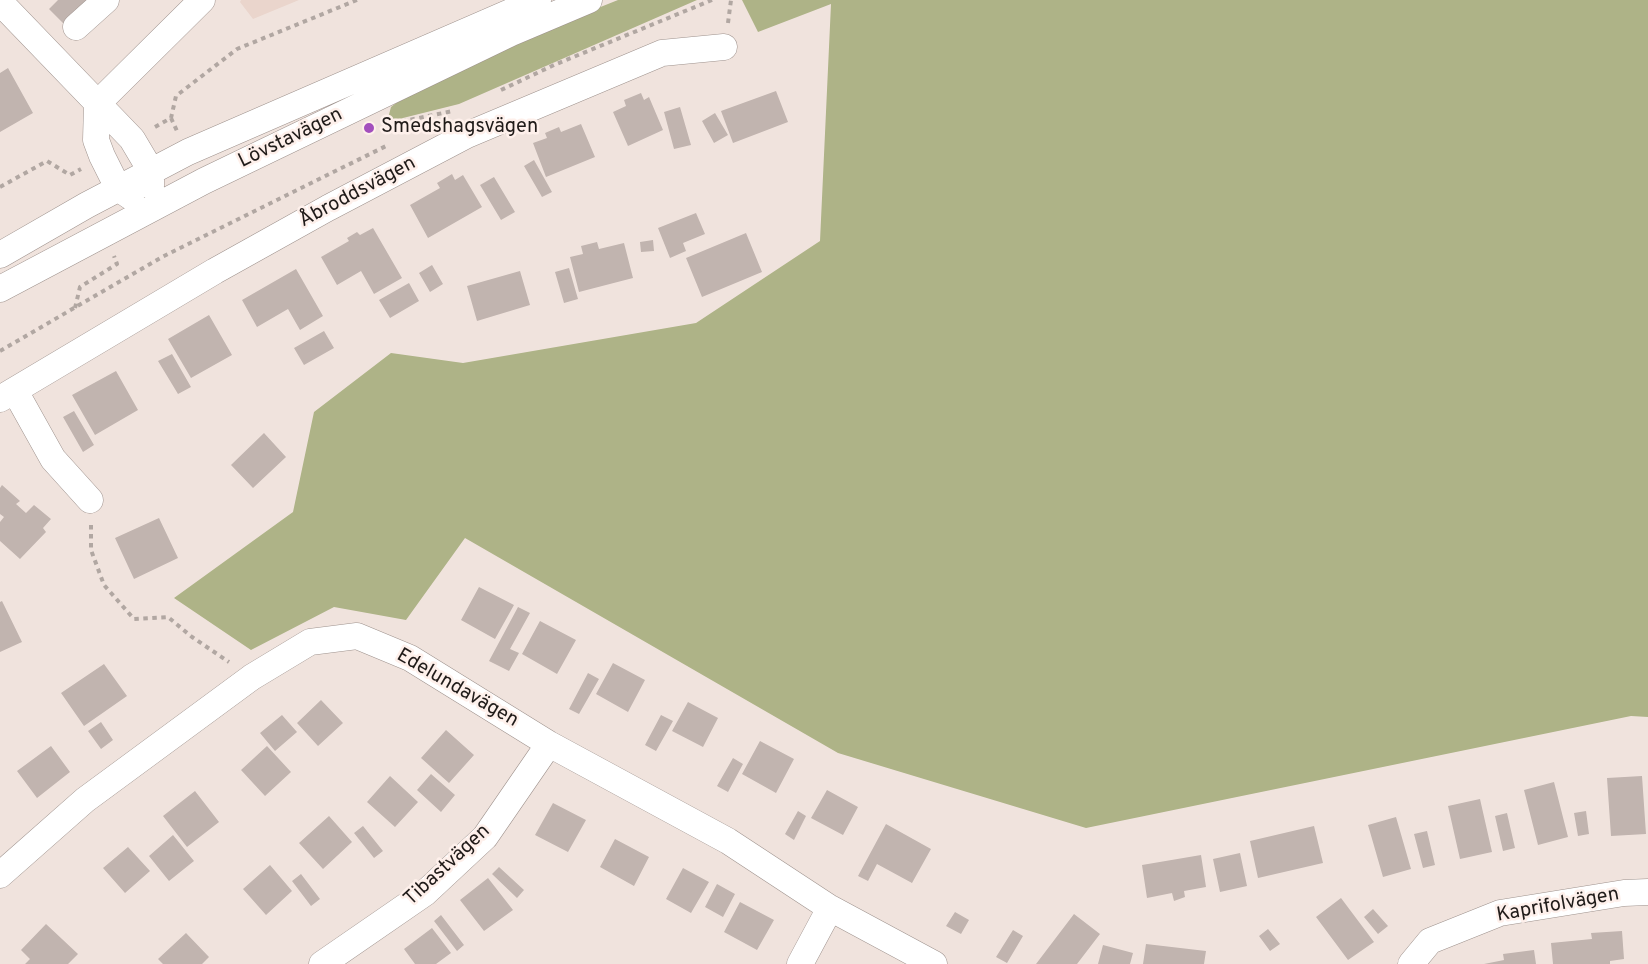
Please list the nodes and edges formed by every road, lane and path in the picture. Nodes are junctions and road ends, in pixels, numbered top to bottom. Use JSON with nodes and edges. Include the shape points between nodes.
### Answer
{"nodes":[{"id":1,"x":106,"y":0,"type":"edge"},
{"id":2,"x":202,"y":0,"type":"edge"},
{"id":3,"x":357,"y":0,"type":"edge"},
{"id":4,"x":538,"y":0,"type":"edge"},
{"id":5,"x":589,"y":0,"type":"edge"},
{"id":6,"x":0,"y":2,"type":"edge"},
{"id":7,"x":76,"y":27,"type":"dead end"},
{"id":8,"x":724,"y":47,"type":"dead end"},
{"id":9,"x":97,"y":104,"type":"junction"},
{"id":10,"x":460,"y":110,"type":"dead end"},
{"id":11,"x":380,"y":126,"type":"dead end"},
{"id":12,"x":132,"y":140,"type":"junction"},
{"id":13,"x":102,"y":156,"type":"junction"},
{"id":14,"x":151,"y":171,"type":"junction"},
{"id":15,"x":0,"y":187,"type":"edge"},
{"id":16,"x":118,"y":188,"type":"junction"},
{"id":17,"x":152,"y":210,"type":"junction"},
{"id":18,"x":0,"y":255,"type":"edge"},
{"id":19,"x":0,"y":289,"type":"edge"},
{"id":20,"x":7,"y":395,"type":"edge"},
{"id":21,"x":90,"y":501,"type":"joint"},
{"id":22,"x":252,"y":677,"type":"junction"},
{"id":23,"x":549,"y":744,"type":"junction"},
{"id":24,"x":0,"y":875,"type":"edge"},
{"id":25,"x":1648,"y":892,"type":"edge"},
{"id":26,"x":830,"y":908,"type":"junction"},
{"id":27,"x":322,"y":964,"type":"edge"},
{"id":28,"x":800,"y":964,"type":"edge"},
{"id":29,"x":934,"y":964,"type":"edge"},
{"id":30,"x":1411,"y":964,"type":"edge"}],
"edges":[{"from":1,"to":7,"type":"street"},
{"from":2,"to":9,"type":"street"},
{"from":3,"to":12,"type":"path","via":[[237,49],[176,96],[171,118]]},
{"from":4,"to":14,"type":"street","name":"Lövstavägen"},
{"from":5,"to":17,"type":"street","name":"Lövstavägen","via":[[490,43]]},
{"from":6,"to":9,"type":"street"},
{"from":8,"to":20,"type":"street","name":"Åbroddsvägen","via":[[662,53],[467,135],[246,254]]},
{"from":9,"to":12,"type":"street"},
{"from":9,"to":13,"type":"street","via":[[96,140]]},
{"from":10,"to":11,"type":"path"},
{"from":12,"to":14,"type":"street"},
{"from":13,"to":15,"type":"path","via":[[70,175],[47,161]]},
{"from":13,"to":16,"type":"street"},
{"from":14,"to":16,"type":"street","name":"Lövstavägen"},
{"from":14,"to":17,"type":"street"},
{"from":16,"to":17,"type":"street"},
{"from":16,"to":18,"type":"street","name":"Lövstavägen"},
{"from":17,"to":19,"type":"street","name":"Lövstavägen"},
{"from":20,"to":21,"type":"street","name":"Åbroddsvägen","via":[[53,459]]},
{"from":21,"to":22,"type":"path","via":[[91,550],[104,585],[134,619],[168,617]]},
{"from":22,"to":23,"type":"street","name":"Edelundavägen","via":[[310,642],[357,636],[410,658]]},
{"from":22,"to":24,"type":"street","name":"Edelundavägen","via":[[85,800]]},
{"from":23,"to":26,"type":"street","name":"Edelundavägen","via":[[728,841]]},
{"from":23,"to":27,"type":"street","name":"Tibastvägen","via":[[485,837],[425,893]]},
{"from":25,"to":30,"type":"street","name":"Kaprifolvägen","via":[[1500,913],[1430,940]]},
{"from":26,"to":28,"type":"street"},
{"from":26,"to":29,"type":"street","name":"Edelundavägen"}]}
